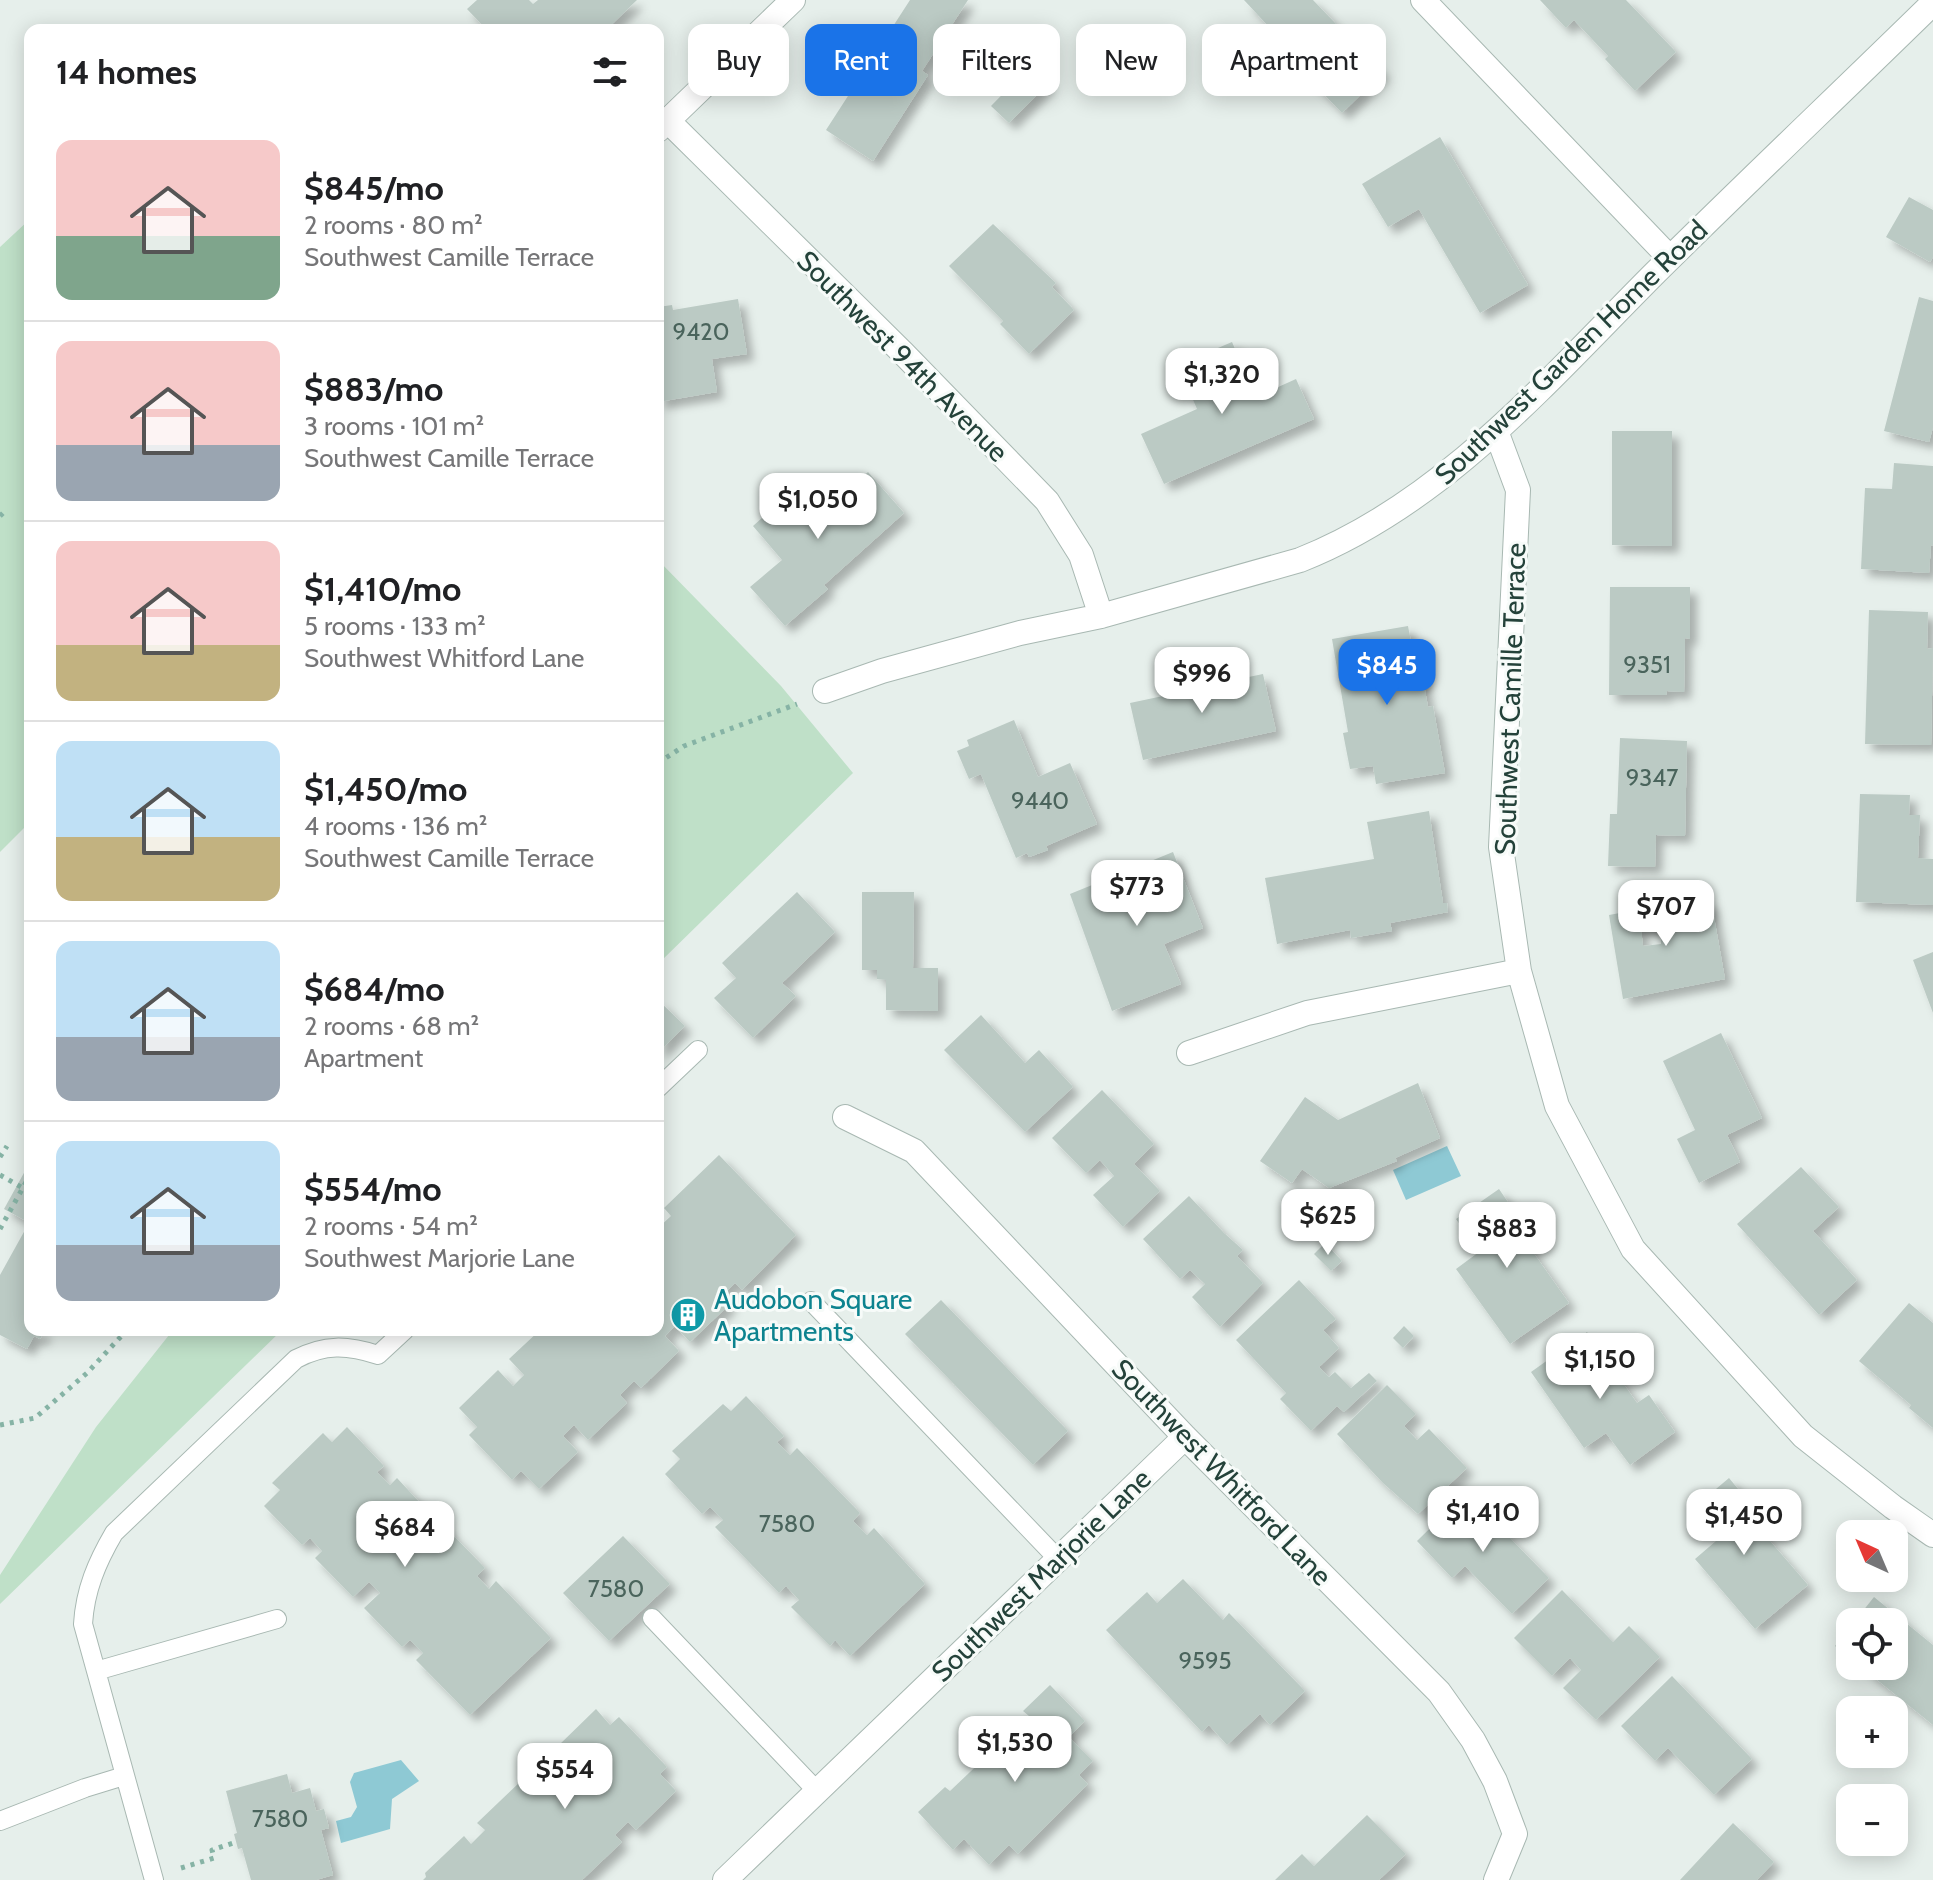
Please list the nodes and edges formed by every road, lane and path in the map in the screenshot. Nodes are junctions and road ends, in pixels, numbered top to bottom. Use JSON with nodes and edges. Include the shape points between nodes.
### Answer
{"nodes":[{"id":1,"x":793,"y":0,"type":"edge"},
{"id":2,"x":1423,"y":0,"type":"edge"},
{"id":3,"x":1933,"y":3,"type":"edge"},
{"id":4,"x":664,"y":124,"type":"edge"},
{"id":5,"x":664,"y":126,"type":"edge"},
{"id":6,"x":1670,"y":258,"type":"junction"},
{"id":7,"x":1496,"y":431,"type":"junction"},
{"id":8,"x":6,"y":510,"type":"dead end"},
{"id":9,"x":0,"y":516,"type":"edge"},
{"id":10,"x":1101,"y":616,"type":"junction"},
{"id":11,"x":825,"y":691,"type":"joint"},
{"id":12,"x":664,"y":759,"type":"edge"},
{"id":13,"x":1519,"y":971,"type":"junction"},
{"id":14,"x":698,"y":1050,"type":"dead end"},
{"id":15,"x":1189,"y":1053,"type":"dead end"},
{"id":16,"x":664,"y":1082,"type":"edge"},
{"id":17,"x":845,"y":1117,"type":"dead end"},
{"id":18,"x":7,"y":1146,"type":"dead end"},
{"id":19,"x":0,"y":1157,"type":"edge"},
{"id":20,"x":0,"y":1175,"type":"edge"},
{"id":21,"x":23,"y":1188,"type":"joint"},
{"id":22,"x":0,"y":1229,"type":"edge"},
{"id":23,"x":811,"y":1301,"type":"dead end"},
{"id":24,"x":121,"y":1336,"type":"edge"},
{"id":25,"x":399,"y":1336,"type":"edge"},
{"id":26,"x":0,"y":1425,"type":"edge"},
{"id":27,"x":1185,"y":1437,"type":"junction"},
{"id":28,"x":1933,"y":1535,"type":"edge"},
{"id":29,"x":1058,"y":1559,"type":"junction"},
{"id":30,"x":652,"y":1618,"type":"dead end"},
{"id":31,"x":277,"y":1619,"type":"dead end"},
{"id":32,"x":96,"y":1671,"type":"junction"},
{"id":33,"x":124,"y":1776,"type":"junction"},
{"id":34,"x":817,"y":1791,"type":"junction"},
{"id":35,"x":0,"y":1821,"type":"edge"},
{"id":36,"x":236,"y":1842,"type":"dead end"},
{"id":37,"x":153,"y":1878,"type":"edge"},
{"id":38,"x":725,"y":1880,"type":"edge"},
{"id":39,"x":1496,"y":1880,"type":"edge"}],
"edges":[{"from":1,"to":4,"type":"street"},
{"from":2,"to":6,"type":"street"},
{"from":3,"to":6,"type":"street","name":"Southwest Garden Home Road"},
{"from":5,"to":10,"type":"street","name":"Southwest 94th Avenue","via":[[903,353],[1047,501],[1081,555]]},
{"from":6,"to":7,"type":"street","name":"Southwest Garden Home Road"},
{"from":7,"to":10,"type":"street","name":"Southwest Garden Home Road","via":[[1406,504],[1331,548]]},
{"from":7,"to":13,"type":"street","name":"Southwest Camille Terrace","via":[[1518,490],[1501,847]]},
{"from":8,"to":9,"type":"path"},
{"from":10,"to":11,"type":"street","name":"Southwest Garden Home Road","via":[[1020,633]]},
{"from":11,"to":12,"type":"path","via":[[684,746]]},
{"from":13,"to":15,"type":"street","via":[[1307,1013]]},
{"from":13,"to":28,"type":"street","name":"Southwest Camille Terrace","via":[[1557,1106],[1633,1249],[1803,1436]]},
{"from":14,"to":16,"type":"lane"},
{"from":17,"to":27,"type":"street","name":"Southwest Whitford Lane","via":[[914,1151]]},
{"from":18,"to":19,"type":"path"},
{"from":20,"to":21,"type":"path"},
{"from":21,"to":22,"type":"path"},
{"from":23,"to":29,"type":"lane"},
{"from":24,"to":26,"type":"path","via":[[35,1418]]},
{"from":25,"to":32,"type":"lane","via":[[378,1355],[336,1346],[296,1359],[114,1533],[84,1608]]},
{"from":27,"to":29,"type":"street","name":"Southwest Marjorie Lane"},
{"from":27,"to":39,"type":"street","name":"Southwest Whitford Lane","via":[[1439,1692],[1473,1740],[1515,1834]]},
{"from":29,"to":34,"type":"street","name":"Southwest Marjorie Lane"},
{"from":30,"to":34,"type":"lane"},
{"from":31,"to":32,"type":"lane"},
{"from":32,"to":33,"type":"lane"},
{"from":33,"to":35,"type":"lane"},
{"from":33,"to":37,"type":"lane"},
{"from":34,"to":38,"type":"street","name":"Southwest Marjorie Lane"},
{"from":36,"to":37,"type":"path","via":[[212,1850],[214,1858]]}]}
